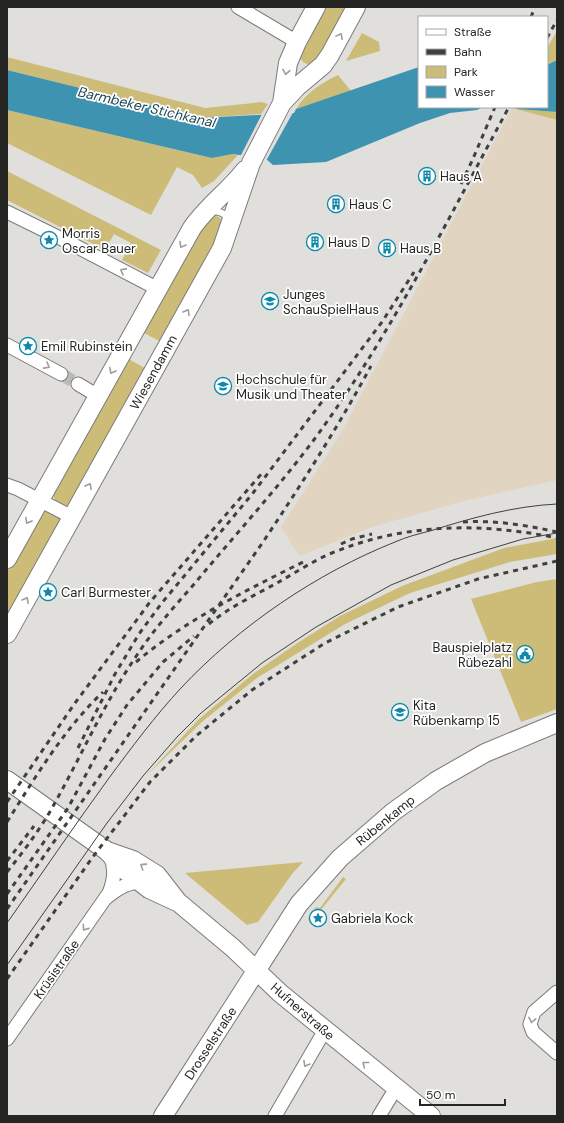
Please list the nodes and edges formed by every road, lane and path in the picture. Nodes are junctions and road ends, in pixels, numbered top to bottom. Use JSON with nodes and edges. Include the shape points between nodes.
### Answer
{"nodes":[{"id":1,"x":238,"y":7,"type":"edge"},
{"id":2,"x":316,"y":7,"type":"edge"},
{"id":3,"x":356,"y":7,"type":"edge"},
{"id":4,"x":297,"y":42,"type":"junction"},
{"id":5,"x":282,"y":103,"type":"junction"},
{"id":6,"x":251,"y":163,"type":"junction"},
{"id":7,"x":7,"y":212,"type":"edge"},
{"id":8,"x":204,"y":213,"type":"junction"},
{"id":9,"x":230,"y":225,"type":"junction"},
{"id":10,"x":158,"y":289,"type":"junction"},
{"id":11,"x":7,"y":345,"type":"edge"},
{"id":12,"x":62,"y":374,"type":"tunnel mouth"},
{"id":13,"x":78,"y":384,"type":"tunnel mouth"},
{"id":14,"x":98,"y":396,"type":"junction"},
{"id":15,"x":7,"y":485,"type":"edge"},
{"id":16,"x":40,"y":500,"type":"junction"},
{"id":17,"x":72,"y":517,"type":"junction"},
{"id":18,"x":7,"y":559,"type":"edge"},
{"id":19,"x":7,"y":634,"type":"edge"},
{"id":20,"x":557,"y":723,"type":"edge"},
{"id":21,"x":7,"y":780,"type":"edge"},
{"id":22,"x":107,"y":850,"type":"junction"},
{"id":23,"x":140,"y":882,"type":"junction"},
{"id":24,"x":175,"y":897,"type":"junction"},
{"id":25,"x":106,"y":898,"type":"junction"},
{"id":26,"x":257,"y":970,"type":"junction"},
{"id":27,"x":557,"y":992,"type":"edge"},
{"id":28,"x":325,"y":1030,"type":"junction"},
{"id":29,"x":7,"y":1039,"type":"edge"},
{"id":30,"x":557,"y":1053,"type":"edge"},
{"id":31,"x":396,"y":1088,"type":"junction"},
{"id":32,"x":163,"y":1116,"type":"edge"},
{"id":33,"x":275,"y":1116,"type":"edge"},
{"id":34,"x":379,"y":1116,"type":"edge"},
{"id":35,"x":431,"y":1116,"type":"edge"}],
"edges":[{"from":1,"to":4,"type":"street"},
{"from":2,"to":4,"type":"street","name":"Wiesendamm"},
{"from":5,"to":3,"type":"street","name":"Wiesendamm","one_way":true,"via":[[323,65]]},
{"from":4,"to":5,"type":"street","name":"Wiesendamm","one_way":true,"via":[[288,63]]},
{"from":5,"to":6,"type":"street","name":"Wiesendamm"},
{"from":6,"to":8,"type":"street","name":"Wiesendamm"},
{"from":6,"to":9,"type":"street","name":"Wiesendamm"},
{"from":10,"to":7,"type":"street","one_way":true},
{"from":8,"to":9,"type":"lane","via":[[222,213]]},
{"from":8,"to":10,"type":"street","name":"Wiesendamm","one_way":true,"via":[[192,228]]},
{"from":17,"to":9,"type":"street","name":"Wiesendamm","one_way":true,"via":[[222,248]]},
{"from":10,"to":14,"type":"street","name":"Wiesendamm","one_way":true},
{"from":11,"to":12,"type":"street","one_way":true},
{"from":13,"to":14,"type":"street"},
{"from":14,"to":16,"type":"street","name":"Wiesendamm"},
{"from":15,"to":16,"type":"street"},
{"from":16,"to":17,"type":"street"},
{"from":16,"to":18,"type":"street","name":"Wiesendamm","one_way":true},
{"from":19,"to":17,"type":"street","name":"Wiesendamm","one_way":true},
{"from":20,"to":26,"type":"street","name":"Rübenkamp","via":[[472,760],[436,781],[393,812],[340,858],[316,884],[299,904]]},
{"from":21,"to":22,"type":"street","name":"Hufnerstraße"},
{"from":22,"to":23,"type":"street","name":"Hufnerstraße"},
{"from":24,"to":22,"type":"street","name":"Hufnerstraße","one_way":true,"via":[[157,875],[133,860]]},
{"from":22,"to":25,"type":"street","name":"Krüsistraße","via":[[114,870]]},
{"from":23,"to":24,"type":"street","name":"Hufnerstraße","via":[[158,894]]},
{"from":23,"to":25,"type":"street","name":"Krüsistraße","via":[[126,884]]},
{"from":24,"to":26,"type":"street","name":"Hufnerstraße"},
{"from":25,"to":29,"type":"street","name":"Krüsistraße","one_way":true},
{"from":26,"to":28,"type":"street","name":"Hufnerstraße","via":[[280,993]]},
{"from":26,"to":32,"type":"street","name":"Drosselstraße"},
{"from":27,"to":30,"type":"street","one_way":true,"via":[[534,1012],[530,1024],[533,1032]]},
{"from":31,"to":28,"type":"street","name":"Hufnerstraße","one_way":true},
{"from":28,"to":33,"type":"street","one_way":true},
{"from":31,"to":34,"type":"street"},
{"from":31,"to":35,"type":"street","name":"Hufnerstraße"}]}
